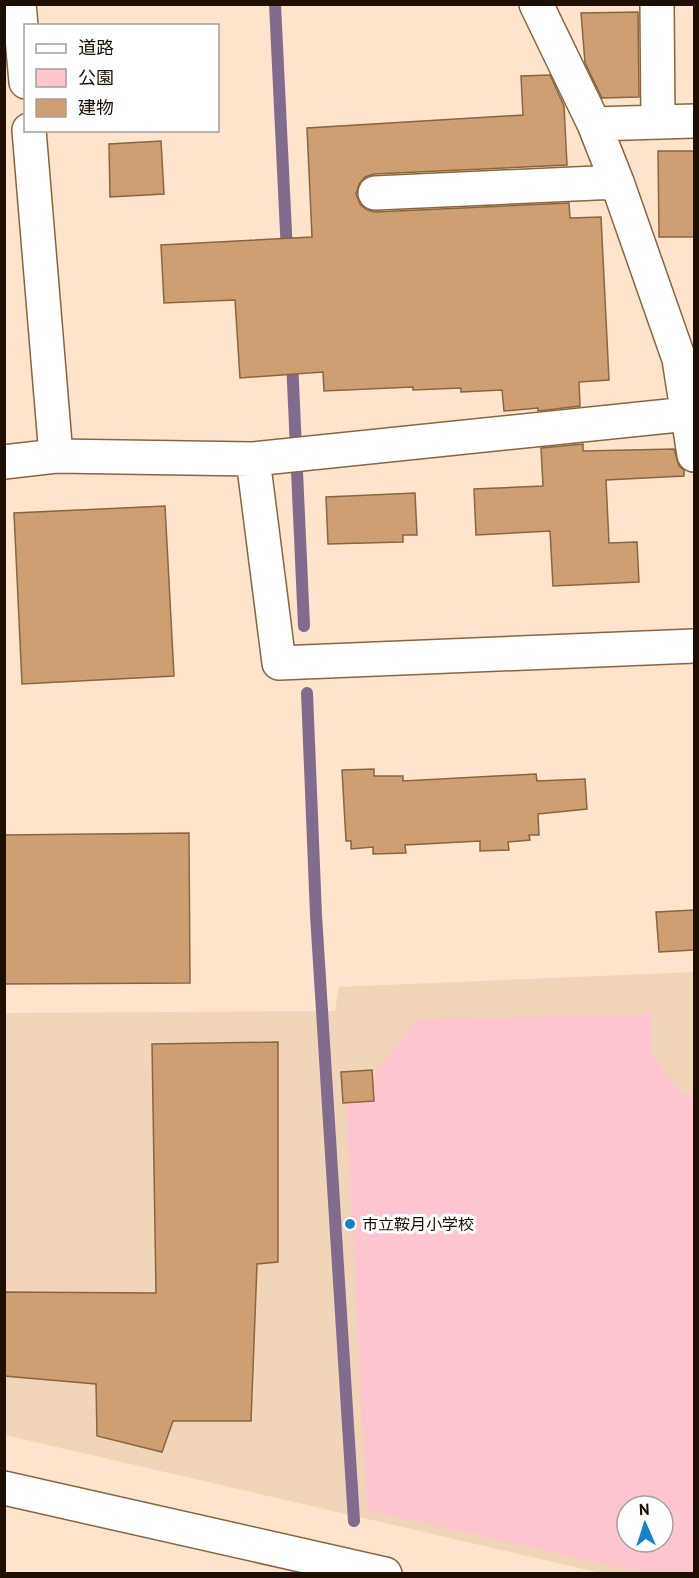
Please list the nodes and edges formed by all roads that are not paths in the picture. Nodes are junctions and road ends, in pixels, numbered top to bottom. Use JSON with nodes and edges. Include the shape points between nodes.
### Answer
{"nodes":[{"id":1,"x":19,"y":4,"type":"edge"},
{"id":2,"x":536,"y":4,"type":"edge"},
{"id":3,"x":657,"y":4,"type":"edge"},
{"id":4,"x":24,"y":60,"type":"edge"},
{"id":5,"x":658,"y":121,"type":"junction"},
{"id":6,"x":694,"y":121,"type":"edge"},
{"id":7,"x":594,"y":124,"type":"junction"},
{"id":8,"x":22,"y":154,"type":"edge"},
{"id":9,"x":617,"y":182,"type":"junction"},
{"id":10,"x":375,"y":193,"type":"dead end"},
{"id":11,"x":688,"y":414,"type":"junction"},
{"id":12,"x":694,"y":455,"type":"edge"},
{"id":13,"x":56,"y":456,"type":"junction"},
{"id":14,"x":282,"y":456,"type":"junction"},
{"id":15,"x":4,"y":462,"type":"edge"},
{"id":16,"x":694,"y":646,"type":"edge"},
{"id":17,"x":4,"y":1488,"type":"edge"},
{"id":18,"x":314,"y":1565,"type":"edge"},
{"id":19,"x":385,"y":1574,"type":"edge"}],
"edges":[{"from":1,"to":4,"type":"street"},
{"from":2,"to":7,"type":"street"},
{"from":3,"to":5,"type":"street"},
{"from":5,"to":6,"type":"street"},
{"from":5,"to":7,"type":"street"},
{"from":7,"to":9,"type":"street"},
{"from":8,"to":13,"type":"street"},
{"from":9,"to":10,"type":"street"},
{"from":9,"to":11,"type":"street","via":[[680,359]]},
{"from":11,"to":12,"type":"street"},
{"from":11,"to":14,"type":"street"},
{"from":13,"to":14,"type":"street"},
{"from":13,"to":15,"type":"street"},
{"from":14,"to":16,"type":"street","via":[[279,663]]},
{"from":17,"to":18,"type":"street"},
{"from":18,"to":19,"type":"street"}]}
